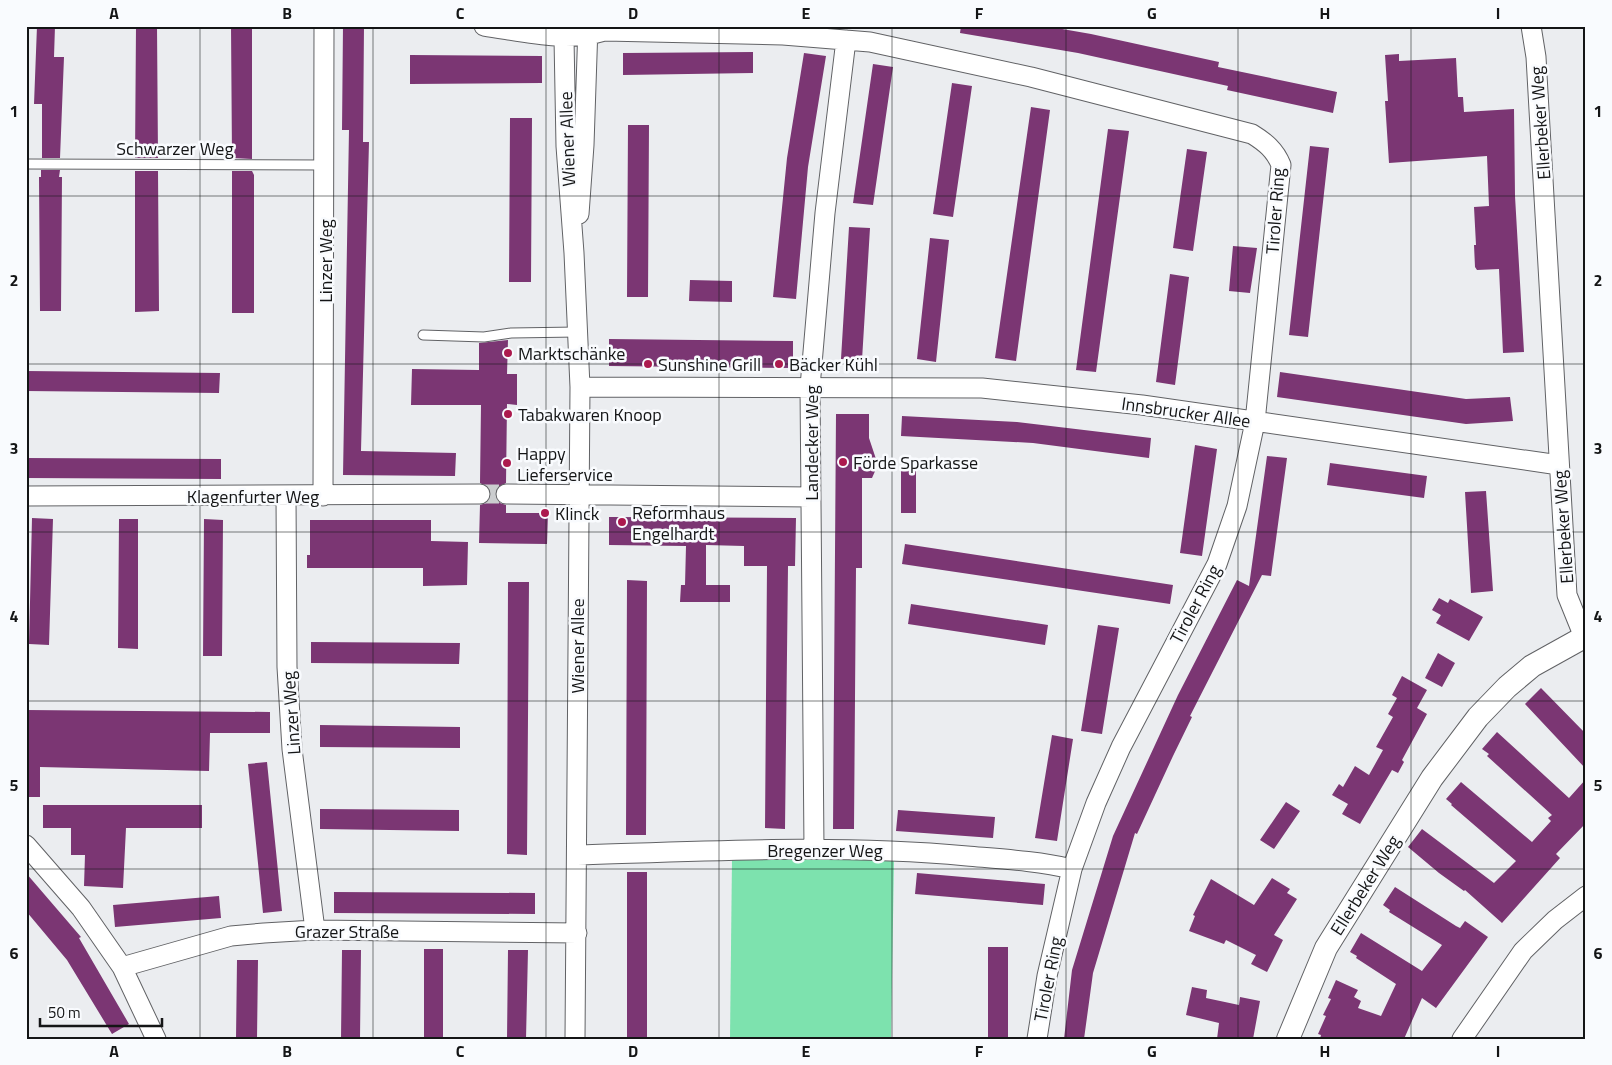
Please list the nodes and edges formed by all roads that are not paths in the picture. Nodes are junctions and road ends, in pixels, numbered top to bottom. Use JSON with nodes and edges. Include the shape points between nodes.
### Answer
{"nodes":[{"id":1,"x":324,"y":26,"type":"edge"},
{"id":2,"x":484,"y":26,"type":"edge"},
{"id":3,"x":1531,"y":26,"type":"edge"},
{"id":4,"x":588,"y":31,"type":"edge"},
{"id":5,"x":562,"y":32,"type":"edge"},
{"id":6,"x":846,"y":40,"type":"junction"},
{"id":7,"x":26,"y":164,"type":"edge"},
{"id":8,"x":324,"y":165,"type":"junction"},
{"id":9,"x":574,"y":253,"type":"junction"},
{"id":10,"x":578,"y":332,"type":"junction"},
{"id":11,"x":422,"y":335,"type":"dead end"},
{"id":12,"x":580,"y":387,"type":"junction"},
{"id":13,"x":810,"y":387,"type":"junction"},
{"id":14,"x":1255,"y":422,"type":"junction"},
{"id":15,"x":1559,"y":465,"type":"junction"},
{"id":16,"x":480,"y":494,"type":"tunnel mouth"},
{"id":17,"x":506,"y":494,"type":"tunnel mouth"},
{"id":18,"x":578,"y":494,"type":"junction"},
{"id":19,"x":26,"y":496,"type":"edge"},
{"id":20,"x":286,"y":496,"type":"junction"},
{"id":21,"x":323,"y":496,"type":"junction"},
{"id":22,"x":810,"y":497,"type":"junction"},
{"id":23,"x":1585,"y":637,"type":"edge"},
{"id":24,"x":26,"y":845,"type":"edge"},
{"id":25,"x":814,"y":849,"type":"junction"},
{"id":26,"x":577,"y":855,"type":"junction"},
{"id":27,"x":1072,"y":869,"type":"junction"},
{"id":28,"x":1586,"y":896,"type":"edge"},
{"id":29,"x":314,"y":930,"type":"junction"},
{"id":30,"x":577,"y":933,"type":"junction"},
{"id":31,"x":122,"y":966,"type":"junction"},
{"id":32,"x":156,"y":1039,"type":"edge"},
{"id":33,"x":575,"y":1039,"type":"edge"},
{"id":34,"x":1037,"y":1039,"type":"edge"},
{"id":35,"x":1288,"y":1039,"type":"edge"},
{"id":36,"x":1462,"y":1039,"type":"edge"}],
"edges":[{"from":1,"to":8,"type":"street","name":"Linzer Weg"},
{"from":2,"to":5,"type":"street","name":"Tiroler Ring"},
{"from":3,"to":15,"type":"street","name":"Ellerbeker Weg","via":[[1540,110]]},
{"from":4,"to":5,"type":"street","name":"Tiroler Ring"},
{"from":4,"to":6,"type":"street","name":"Tiroler Ring","via":[[783,35]]},
{"from":4,"to":9,"type":"street","name":"Wiener Allee","via":[[581,199]]},
{"from":5,"to":9,"type":"street","name":"Wiener Allee"},
{"from":6,"to":13,"type":"street","name":"Landecker Weg","via":[[825,213]]},
{"from":6,"to":14,"type":"street","name":"Tiroler Ring","via":[[952,58],[1031,77],[1252,134],[1267,143],[1281,165]]},
{"from":7,"to":8,"type":"lane","name":"Schwarzer Weg"},
{"from":8,"to":21,"type":"street","name":"Linzer Weg"},
{"from":9,"to":10,"type":"street","name":"Wiener Allee"},
{"from":10,"to":11,"type":"lane"},
{"from":10,"to":12,"type":"street","name":"Wiener Allee"},
{"from":12,"to":13,"type":"street","name":"Innsbrucker Allee"},
{"from":12,"to":18,"type":"street","name":"Wiener Allee"},
{"from":13,"to":14,"type":"street","name":"Innsbrucker Allee","via":[[982,388],[1063,395]]},
{"from":13,"to":22,"type":"street","name":"Landecker Weg"},
{"from":14,"to":15,"type":"street","name":"Innsbrucker Allee"},
{"from":14,"to":27,"type":"street","name":"Tiroler Ring","via":[[1237,506],[1217,564],[1121,747]]},
{"from":15,"to":23,"type":"street","name":"Ellerbeker Weg","via":[[1567,595]]},
{"from":16,"to":21,"type":"street","name":"Klagenfurter Weg"},
{"from":17,"to":18,"type":"street"},
{"from":18,"to":22,"type":"street"},
{"from":18,"to":26,"type":"street","name":"Wiener Allee"},
{"from":19,"to":20,"type":"street","name":"Klagenfurter Weg"},
{"from":20,"to":21,"type":"street","name":"Klagenfurter Weg"},
{"from":20,"to":29,"type":"street","name":"Linzer Weg","via":[[287,667]]},
{"from":22,"to":25,"type":"street","name":"Landecker Weg"},
{"from":23,"to":35,"type":"street","name":"Ellerbeker Weg","via":[[1532,666],[1507,687],[1478,718],[1432,778],[1326,948]]},
{"from":24,"to":31,"type":"street","via":[[81,908]]},
{"from":25,"to":26,"type":"street","name":"Bregenzer Weg"},
{"from":25,"to":27,"type":"street","name":"Bregenzer Weg","via":[[914,851],[1046,863]]},
{"from":26,"to":30,"type":"street","name":"Wiener Allee"},
{"from":27,"to":34,"type":"street","name":"Tiroler Ring","via":[[1047,976]]},
{"from":28,"to":36,"type":"street","via":[[1523,951]]},
{"from":29,"to":30,"type":"street","name":"Grazer Straße"},
{"from":29,"to":31,"type":"street","name":"Grazer Straße","via":[[230,936]]},
{"from":30,"to":33,"type":"street","name":"Wiener Allee"},
{"from":31,"to":32,"type":"street"}]}
